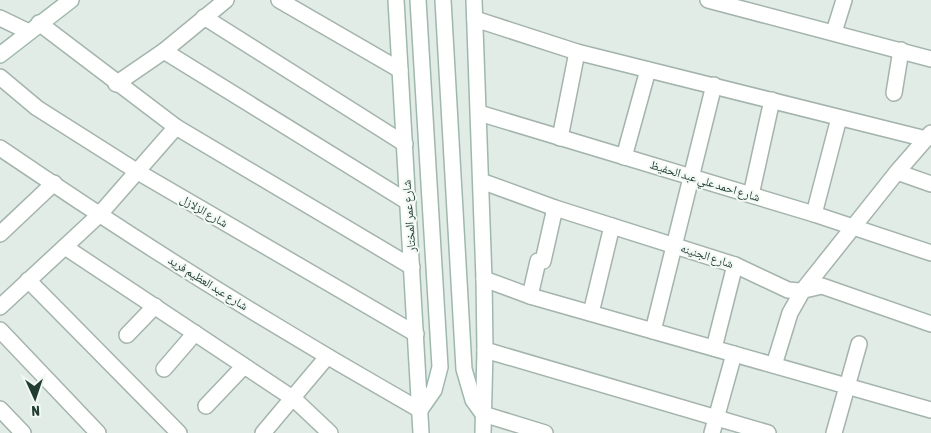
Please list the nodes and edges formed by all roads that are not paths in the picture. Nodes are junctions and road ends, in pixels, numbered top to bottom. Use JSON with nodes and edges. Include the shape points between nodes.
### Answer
{"nodes":[{"id":1,"x":71,"y":0,"type":"edge"},
{"id":2,"x":226,"y":0,"type":"edge"},
{"id":3,"x":279,"y":0,"type":"edge"},
{"id":4,"x":396,"y":0,"type":"edge"},
{"id":5,"x":418,"y":0,"type":"edge"},
{"id":6,"x":443,"y":0,"type":"edge"},
{"id":7,"x":474,"y":0,"type":"edge"},
{"id":8,"x":708,"y":0,"type":"edge"},
{"id":9,"x":844,"y":0,"type":"edge"},
{"id":10,"x":730,"y":3,"type":"edge"},
{"id":11,"x":0,"y":18,"type":"edge"},
{"id":12,"x":204,"y":18,"type":"junction"},
{"id":13,"x":475,"y":19,"type":"junction"},
{"id":14,"x":34,"y":27,"type":"junction"},
{"id":15,"x":834,"y":32,"type":"junction"},
{"id":16,"x":901,"y":50,"type":"junction"},
{"id":17,"x":164,"y":51,"type":"junction"},
{"id":18,"x":577,"y":52,"type":"junction"},
{"id":19,"x":0,"y":55,"type":"edge"},
{"id":20,"x":931,"y":59,"type":"edge"},
{"id":21,"x":400,"y":70,"type":"junction"},
{"id":22,"x":648,"y":70,"type":"junction"},
{"id":23,"x":0,"y":77,"type":"edge"},
{"id":24,"x":116,"y":84,"type":"junction"},
{"id":25,"x":714,"y":85,"type":"junction"},
{"id":26,"x":894,"y":93,"type":"dead end"},
{"id":27,"x":772,"y":100,"type":"junction"},
{"id":28,"x":479,"y":113,"type":"junction"},
{"id":29,"x":839,"y":118,"type":"junction"},
{"id":30,"x":176,"y":127,"type":"junction"},
{"id":31,"x":929,"y":136,"type":"edge"},
{"id":32,"x":560,"y":138,"type":"junction"},
{"id":33,"x":405,"y":144,"type":"junction"},
{"id":34,"x":3,"y":154,"type":"edge"},
{"id":35,"x":624,"y":157,"type":"junction"},
{"id":36,"x":138,"y":172,"type":"junction"},
{"id":37,"x":896,"y":172,"type":"junction"},
{"id":38,"x":691,"y":177,"type":"junction"},
{"id":39,"x":481,"y":181,"type":"junction"},
{"id":40,"x":54,"y":184,"type":"junction"},
{"id":41,"x":931,"y":184,"type":"edge"},
{"id":42,"x":750,"y":195,"type":"junction"},
{"id":43,"x":408,"y":202,"type":"junction"},
{"id":44,"x":555,"y":208,"type":"junction"},
{"id":45,"x":99,"y":214,"type":"junction"},
{"id":46,"x":814,"y":214,"type":"junction"},
{"id":47,"x":612,"y":226,"type":"junction"},
{"id":48,"x":852,"y":227,"type":"junction"},
{"id":49,"x":0,"y":234,"type":"edge"},
{"id":50,"x":675,"y":245,"type":"junction"},
{"id":51,"x":65,"y":247,"type":"junction"},
{"id":52,"x":931,"y":253,"type":"edge"},
{"id":53,"x":735,"y":265,"type":"junction"},
{"id":54,"x":412,"y":267,"type":"junction"},
{"id":55,"x":484,"y":279,"type":"junction"},
{"id":56,"x":28,"y":280,"type":"junction"},
{"id":57,"x":803,"y":290,"type":"junction"},
{"id":58,"x":530,"y":296,"type":"junction"},
{"id":59,"x":155,"y":306,"type":"junction"},
{"id":60,"x":0,"y":307,"type":"edge"},
{"id":61,"x":591,"y":313,"type":"junction"},
{"id":62,"x":931,"y":324,"type":"edge"},
{"id":63,"x":0,"y":330,"type":"edge"},
{"id":64,"x":654,"y":331,"type":"junction"},
{"id":65,"x":195,"y":333,"type":"junction"},
{"id":66,"x":416,"y":334,"type":"junction"},
{"id":67,"x":127,"y":335,"type":"dead end"},
{"id":68,"x":859,"y":344,"type":"dead end"},
{"id":69,"x":714,"y":348,"type":"junction"},
{"id":70,"x":485,"y":350,"type":"junction"},
{"id":71,"x":734,"y":354,"type":"junction"},
{"id":72,"x":327,"y":357,"type":"junction"},
{"id":73,"x":774,"y":365,"type":"junction"},
{"id":74,"x":244,"y":366,"type":"junction"},
{"id":75,"x":164,"y":369,"type":"dead end"},
{"id":76,"x":847,"y":386,"type":"junction"},
{"id":77,"x":294,"y":399,"type":"junction"},
{"id":78,"x":930,"y":405,"type":"edge"},
{"id":79,"x":206,"y":406,"type":"dead end"},
{"id":80,"x":0,"y":409,"type":"edge"},
{"id":81,"x":420,"y":410,"type":"junction"},
{"id":82,"x":483,"y":414,"type":"junction"},
{"id":83,"x":714,"y":426,"type":"edge"},
{"id":84,"x":23,"y":433,"type":"edge"},
{"id":85,"x":98,"y":433,"type":"edge"},
{"id":86,"x":179,"y":433,"type":"edge"},
{"id":87,"x":263,"y":433,"type":"edge"},
{"id":88,"x":330,"y":433,"type":"edge"},
{"id":89,"x":421,"y":433,"type":"edge"},
{"id":90,"x":483,"y":433,"type":"edge"},
{"id":91,"x":545,"y":433,"type":"edge"},
{"id":92,"x":768,"y":433,"type":"edge"},
{"id":93,"x":834,"y":433,"type":"edge"}],
"edges":[{"from":1,"to":14,"type":"street"},
{"from":2,"to":12,"type":"street"},
{"from":3,"to":21,"type":"street"},
{"from":4,"to":21,"type":"street","name":"شارع عمر المختار"},
{"from":5,"to":81,"type":"street","via":[[440,357],[434,390]]},
{"from":6,"to":82,"type":"street","via":[[464,369],[473,400]]},
{"from":7,"to":13,"type":"street"},
{"from":8,"to":10,"type":"street"},
{"from":9,"to":15,"type":"street"},
{"from":10,"to":15,"type":"street"},
{"from":11,"to":14,"type":"street"},
{"from":12,"to":17,"type":"street"},
{"from":12,"to":33,"type":"street"},
{"from":13,"to":18,"type":"street"},
{"from":13,"to":28,"type":"street"},
{"from":14,"to":19,"type":"street"},
{"from":14,"to":24,"type":"street"},
{"from":15,"to":16,"type":"street"},
{"from":16,"to":20,"type":"street"},
{"from":16,"to":26,"type":"street"},
{"from":17,"to":24,"type":"street"},
{"from":17,"to":43,"type":"street"},
{"from":18,"to":22,"type":"street"},
{"from":18,"to":32,"type":"street"},
{"from":21,"to":33,"type":"street","name":"شارع عمر المختار"},
{"from":22,"to":25,"type":"street"},
{"from":22,"to":35,"type":"street"},
{"from":23,"to":36,"type":"street","name":"شارع الزلازل","via":[[37,108]]},
{"from":24,"to":30,"type":"street"},
{"from":25,"to":27,"type":"street"},
{"from":25,"to":38,"type":"street"},
{"from":27,"to":29,"type":"street"},
{"from":27,"to":42,"type":"street"},
{"from":28,"to":32,"type":"street","name":"شارع احمد علي عبد الحفيظ"},
{"from":28,"to":39,"type":"street"},
{"from":29,"to":31,"type":"street"},
{"from":29,"to":46,"type":"street"},
{"from":30,"to":36,"type":"street"},
{"from":30,"to":54,"type":"street"},
{"from":31,"to":37,"type":"street"},
{"from":32,"to":35,"type":"street","name":"شارع احمد علي عبد الحفيظ"},
{"from":33,"to":43,"type":"street","name":"شارع عمر المختار"},
{"from":34,"to":40,"type":"street","name":"شارع عبد العظيم فريد"},
{"from":35,"to":38,"type":"street","name":"شارع احمد علي عبد الحفيظ"},
{"from":36,"to":45,"type":"street"},
{"from":36,"to":66,"type":"street","name":"شارع الزلازل"},
{"from":37,"to":41,"type":"street"},
{"from":37,"to":48,"type":"street"},
{"from":38,"to":42,"type":"street","name":"شارع احمد علي عبد الحفيظ"},
{"from":38,"to":50,"type":"street"},
{"from":39,"to":44,"type":"street","name":"شارع الجنينه"},
{"from":39,"to":55,"type":"street"},
{"from":40,"to":45,"type":"street","name":"شارع عبد العظيم فريد"},
{"from":40,"to":49,"type":"street"},
{"from":42,"to":46,"type":"street","name":"شارع احمد علي عبد الحفيظ"},
{"from":43,"to":54,"type":"street","name":"شارع عمر المختار"},
{"from":44,"to":47,"type":"street","name":"شارع الجنينه"},
{"from":44,"to":58,"type":"street","via":[[543,260],[538,260]]},
{"from":45,"to":51,"type":"street"},
{"from":45,"to":72,"type":"street","name":"شارع عبد العظيم فريد"},
{"from":46,"to":48,"type":"street","name":"شارع احمد علي عبد الحفيظ"},
{"from":47,"to":50,"type":"street","name":"شارع الجنينه"},
{"from":47,"to":61,"type":"street"},
{"from":48,"to":52,"type":"street","name":"شارع احمد علي عبد الحفيظ"},
{"from":48,"to":57,"type":"street"},
{"from":50,"to":53,"type":"street","name":"شارع الجنينه"},
{"from":50,"to":64,"type":"street"},
{"from":51,"to":56,"type":"street"},
{"from":51,"to":59,"type":"street"},
{"from":53,"to":57,"type":"street","name":"شارع الجنينه","via":[[788,290]]},
{"from":53,"to":69,"type":"street"},
{"from":54,"to":66,"type":"street","name":"شارع عمر المختار"},
{"from":55,"to":58,"type":"street"},
{"from":55,"to":70,"type":"street"},
{"from":56,"to":60,"type":"street"},
{"from":56,"to":86,"type":"street"},
{"from":57,"to":62,"type":"street","name":"شارع الجنينه","via":[[822,286]]},
{"from":57,"to":73,"type":"street","via":[[790,312]]},
{"from":58,"to":61,"type":"street"},
{"from":59,"to":65,"type":"street"},
{"from":59,"to":67,"type":"street"},
{"from":61,"to":64,"type":"street"},
{"from":63,"to":85,"type":"street"},
{"from":64,"to":69,"type":"street"},
{"from":65,"to":74,"type":"street"},
{"from":65,"to":75,"type":"street"},
{"from":66,"to":81,"type":"street","name":"شارع عمر المختار"},
{"from":68,"to":76,"type":"street"},
{"from":69,"to":71,"type":"street"},
{"from":70,"to":82,"type":"street"},
{"from":70,"to":83,"type":"street"},
{"from":71,"to":73,"type":"street"},
{"from":71,"to":83,"type":"street"},
{"from":72,"to":77,"type":"street"},
{"from":72,"to":81,"type":"street","name":"شارع عبد العظيم فريد"},
{"from":73,"to":76,"type":"street"},
{"from":74,"to":77,"type":"street"},
{"from":74,"to":79,"type":"street"},
{"from":76,"to":78,"type":"street"},
{"from":76,"to":93,"type":"street"},
{"from":77,"to":87,"type":"street"},
{"from":77,"to":88,"type":"street"},
{"from":80,"to":84,"type":"street"},
{"from":81,"to":89,"type":"street","name":"شارع عمر المختار"},
{"from":82,"to":90,"type":"street"},
{"from":82,"to":91,"type":"street"},
{"from":83,"to":92,"type":"street"}]}
